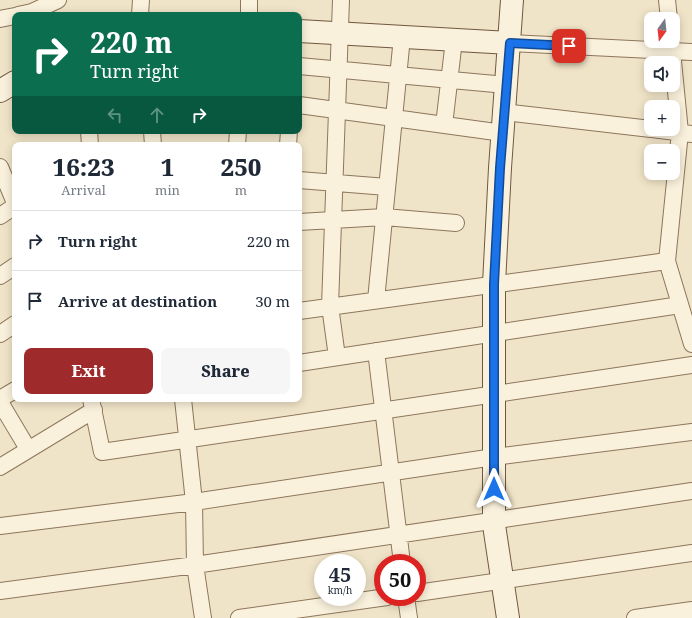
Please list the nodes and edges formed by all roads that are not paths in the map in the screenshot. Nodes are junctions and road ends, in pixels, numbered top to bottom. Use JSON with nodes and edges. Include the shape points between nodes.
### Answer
{"nodes":[{"id":1,"x":58,"y":0,"type":"edge"},
{"id":2,"x":141,"y":0,"type":"edge"},
{"id":3,"x":249,"y":0,"type":"edge"},
{"id":4,"x":341,"y":0,"type":"edge"},
{"id":5,"x":512,"y":0,"type":"edge"},
{"id":6,"x":668,"y":0,"type":"edge"},
{"id":7,"x":32,"y":12,"type":"edge"},
{"id":8,"x":140,"y":12,"type":"edge"},
{"id":9,"x":249,"y":12,"type":"edge"},
{"id":10,"x":669,"y":12,"type":"edge"},
{"id":11,"x":12,"y":16,"type":"edge"},
{"id":12,"x":0,"y":19,"type":"edge"},
{"id":13,"x":302,"y":31,"type":"edge"},
{"id":14,"x":340,"y":33,"type":"junction"},
{"id":15,"x":402,"y":36,"type":"junction"},
{"id":16,"x":454,"y":40,"type":"junction"},
{"id":17,"x":510,"y":43,"type":"junction"},
{"id":18,"x":644,"y":45,"type":"edge"},
{"id":19,"x":671,"y":48,"type":"edge"},
{"id":20,"x":678,"y":48,"type":"edge"},
{"id":21,"x":692,"y":52,"type":"edge"},
{"id":22,"x":302,"y":66,"type":"edge"},
{"id":23,"x":339,"y":70,"type":"junction"},
{"id":24,"x":398,"y":75,"type":"junction"},
{"id":25,"x":449,"y":80,"type":"junction"},
{"id":26,"x":12,"y":84,"type":"edge"},
{"id":27,"x":506,"y":85,"type":"junction"},
{"id":28,"x":0,"y":92,"type":"edge"},
{"id":29,"x":684,"y":103,"type":"edge"},
{"id":30,"x":302,"y":105,"type":"edge"},
{"id":31,"x":337,"y":110,"type":"junction"},
{"id":32,"x":504,"y":112,"type":"junction"},
{"id":33,"x":394,"y":118,"type":"junction"},
{"id":34,"x":444,"y":125,"type":"junction"},
{"id":35,"x":644,"y":128,"type":"edge"},
{"id":36,"x":686,"y":133,"type":"edge"},
{"id":37,"x":503,"y":134,"type":"junction"},
{"id":38,"x":0,"y":167,"type":"edge"},
{"id":39,"x":302,"y":180,"type":"edge"},
{"id":40,"x":334,"y":183,"type":"junction"},
{"id":41,"x":387,"y":188,"type":"junction"},
{"id":42,"x":12,"y":196,"type":"edge"},
{"id":43,"x":12,"y":208,"type":"edge"},
{"id":44,"x":0,"y":216,"type":"edge"},
{"id":45,"x":384,"y":217,"type":"junction"},
{"id":46,"x":333,"y":220,"type":"junction"},
{"id":47,"x":302,"y":222,"type":"edge"},
{"id":48,"x":456,"y":223,"type":"dead end"},
{"id":49,"x":667,"y":261,"type":"junction"},
{"id":50,"x":12,"y":268,"type":"edge"},
{"id":51,"x":0,"y":276,"type":"edge"},
{"id":52,"x":494,"y":284,"type":"junction"},
{"id":53,"x":376,"y":300,"type":"junction"},
{"id":54,"x":680,"y":304,"type":"junction"},
{"id":55,"x":330,"y":306,"type":"junction"},
{"id":56,"x":302,"y":311,"type":"edge"},
{"id":57,"x":12,"y":326,"type":"edge"},
{"id":58,"x":495,"y":333,"type":"junction"},
{"id":59,"x":0,"y":334,"type":"edge"},
{"id":60,"x":692,"y":344,"type":"edge"},
{"id":61,"x":376,"y":351,"type":"junction"},
{"id":62,"x":337,"y":357,"type":"junction"},
{"id":63,"x":302,"y":363,"type":"edge"},
{"id":64,"x":692,"y":365,"type":"edge"},
{"id":65,"x":12,"y":392,"type":"edge"},
{"id":66,"x":494,"y":395,"type":"junction"},
{"id":67,"x":0,"y":401,"type":"edge"},
{"id":68,"x":182,"y":402,"type":"edge"},
{"id":69,"x":92,"y":404,"type":"edge"},
{"id":70,"x":384,"y":411,"type":"junction"},
{"id":71,"x":692,"y":432,"type":"edge"},
{"id":72,"x":187,"y":440,"type":"junction"},
{"id":73,"x":28,"y":449,"type":"junction"},
{"id":74,"x":494,"y":457,"type":"junction"},
{"id":75,"x":0,"y":467,"type":"edge"},
{"id":76,"x":391,"y":473,"type":"junction"},
{"id":77,"x":692,"y":491,"type":"edge"},
{"id":78,"x":194,"y":502,"type":"junction"},
{"id":79,"x":494,"y":520,"type":"junction"},
{"id":80,"x":0,"y":526,"type":"edge"},
{"id":81,"x":399,"y":535,"type":"junction"},
{"id":82,"x":692,"y":553,"type":"edge"},
{"id":83,"x":401,"y":554,"type":"edge"},
{"id":84,"x":195,"y":565,"type":"junction"},
{"id":85,"x":503,"y":580,"type":"junction"},
{"id":86,"x":0,"y":591,"type":"edge"},
{"id":87,"x":426,"y":592,"type":"edge"},
{"id":88,"x":374,"y":599,"type":"edge"},
{"id":89,"x":407,"y":606,"type":"edge"},
{"id":90,"x":692,"y":610,"type":"edge"},
{"id":91,"x":203,"y":618,"type":"edge"},
{"id":92,"x":239,"y":618,"type":"edge"},
{"id":93,"x":409,"y":618,"type":"edge"},
{"id":94,"x":508,"y":618,"type":"edge"},
{"id":95,"x":635,"y":618,"type":"edge"}],
"edges":[{"from":1,"to":7,"type":"street"},
{"from":2,"to":8,"type":"street"},
{"from":3,"to":9,"type":"street"},
{"from":4,"to":14,"type":"street"},
{"from":5,"to":17,"type":"main road"},
{"from":6,"to":10,"type":"street"},
{"from":11,"to":12,"type":"street"},
{"from":13,"to":14,"type":"main road"},
{"from":14,"to":15,"type":"main road"},
{"from":14,"to":23,"type":"street"},
{"from":15,"to":16,"type":"main road"},
{"from":15,"to":24,"type":"street"},
{"from":16,"to":17,"type":"main road"},
{"from":16,"to":25,"type":"street"},
{"from":17,"to":18,"type":"street"},
{"from":17,"to":27,"type":"main road"},
{"from":19,"to":29,"type":"street"},
{"from":20,"to":21,"type":"street"},
{"from":22,"to":23,"type":"street"},
{"from":23,"to":24,"type":"street"},
{"from":23,"to":31,"type":"street"},
{"from":24,"to":25,"type":"street"},
{"from":24,"to":33,"type":"street"},
{"from":25,"to":27,"type":"street"},
{"from":25,"to":34,"type":"street"},
{"from":26,"to":28,"type":"main road"},
{"from":27,"to":32,"type":"main road"},
{"from":29,"to":36,"type":"street"},
{"from":30,"to":31,"type":"street"},
{"from":31,"to":33,"type":"street"},
{"from":31,"to":40,"type":"street"},
{"from":32,"to":35,"type":"street"},
{"from":32,"to":37,"type":"main road"},
{"from":33,"to":34,"type":"street"},
{"from":33,"to":41,"type":"street"},
{"from":34,"to":37,"type":"street"},
{"from":36,"to":49,"type":"street"},
{"from":37,"to":52,"type":"main road"},
{"from":38,"to":42,"type":"street"},
{"from":39,"to":40,"type":"street"},
{"from":40,"to":41,"type":"street"},
{"from":40,"to":46,"type":"street"},
{"from":41,"to":45,"type":"street"},
{"from":43,"to":44,"type":"street"},
{"from":45,"to":46,"type":"street"},
{"from":45,"to":48,"type":"street"},
{"from":45,"to":53,"type":"street"},
{"from":46,"to":47,"type":"street"},
{"from":46,"to":55,"type":"street"},
{"from":49,"to":52,"type":"street"},
{"from":49,"to":54,"type":"street"},
{"from":50,"to":51,"type":"street"},
{"from":52,"to":53,"type":"street"},
{"from":52,"to":58,"type":"main road"},
{"from":53,"to":55,"type":"street"},
{"from":54,"to":58,"type":"street"},
{"from":54,"to":60,"type":"street"},
{"from":55,"to":56,"type":"street"},
{"from":55,"to":62,"type":"street"},
{"from":57,"to":59,"type":"street"},
{"from":58,"to":61,"type":"street"},
{"from":58,"to":66,"type":"main road"},
{"from":61,"to":62,"type":"street"},
{"from":61,"to":70,"type":"street"},
{"from":62,"to":63,"type":"street"},
{"from":64,"to":66,"type":"street"},
{"from":65,"to":67,"type":"street"},
{"from":66,"to":70,"type":"street"},
{"from":66,"to":74,"type":"main road"},
{"from":67,"to":73,"type":"street"},
{"from":68,"to":72,"type":"street"},
{"from":69,"to":72,"type":"street","via":[[102,452]]},
{"from":69,"to":73,"type":"street"},
{"from":70,"to":72,"type":"street"},
{"from":70,"to":76,"type":"street"},
{"from":71,"to":74,"type":"street"},
{"from":72,"to":78,"type":"street"},
{"from":73,"to":75,"type":"street"},
{"from":74,"to":76,"type":"street"},
{"from":74,"to":79,"type":"main road"},
{"from":76,"to":78,"type":"street"},
{"from":76,"to":81,"type":"street"},
{"from":77,"to":79,"type":"street"},
{"from":78,"to":80,"type":"street"},
{"from":78,"to":84,"type":"street"},
{"from":79,"to":81,"type":"street"},
{"from":79,"to":85,"type":"main road"},
{"from":81,"to":83,"type":"street"},
{"from":81,"to":84,"type":"street"},
{"from":82,"to":85,"type":"street"},
{"from":84,"to":86,"type":"street"},
{"from":84,"to":91,"type":"street"},
{"from":85,"to":87,"type":"street"},
{"from":85,"to":94,"type":"main road"},
{"from":88,"to":92,"type":"street"},
{"from":89,"to":93,"type":"street"},
{"from":90,"to":95,"type":"street"}]}
